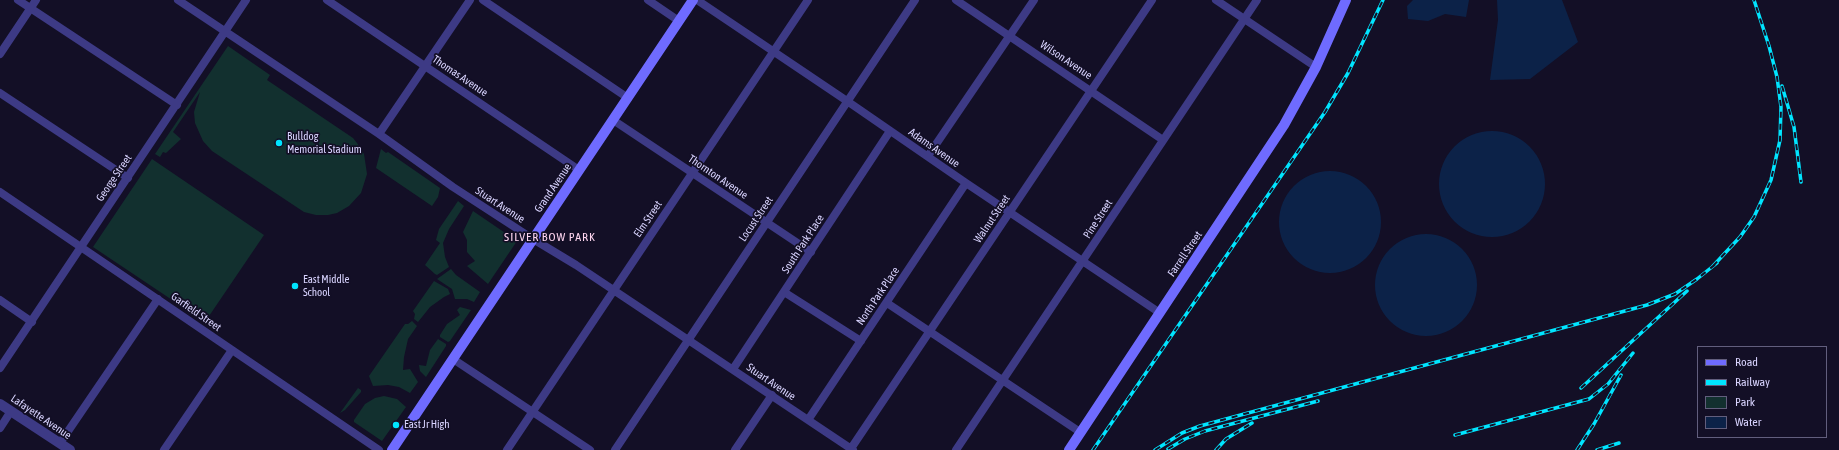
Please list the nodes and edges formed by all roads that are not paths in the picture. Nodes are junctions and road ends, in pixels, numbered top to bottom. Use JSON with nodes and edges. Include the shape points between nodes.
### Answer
{"nodes":[{"id":1,"x":18,"y":0,"type":"edge"},
{"id":2,"x":36,"y":0,"type":"edge"},
{"id":3,"x":178,"y":0,"type":"edge"},
{"id":4,"x":246,"y":0,"type":"edge"},
{"id":5,"x":328,"y":0,"type":"edge"},
{"id":6,"x":470,"y":0,"type":"edge"},
{"id":7,"x":483,"y":0,"type":"edge"},
{"id":8,"x":648,"y":0,"type":"edge"},
{"id":9,"x":693,"y":0,"type":"edge"},
{"id":10,"x":697,"y":0,"type":"edge"},
{"id":11,"x":808,"y":0,"type":"edge"},
{"id":12,"x":915,"y":0,"type":"edge"},
{"id":13,"x":956,"y":0,"type":"edge"},
{"id":14,"x":1034,"y":0,"type":"edge"},
{"id":15,"x":1152,"y":0,"type":"edge"},
{"id":16,"x":1216,"y":0,"type":"edge"},
{"id":17,"x":1257,"y":0,"type":"edge"},
{"id":18,"x":1346,"y":0,"type":"edge"},
{"id":19,"x":30,"y":8,"type":"junction"},
{"id":20,"x":1243,"y":20,"type":"junction"},
{"id":21,"x":679,"y":21,"type":"junction"},
{"id":22,"x":226,"y":31,"type":"junction"},
{"id":23,"x":1010,"y":36,"type":"junction"},
{"id":24,"x":774,"y":52,"type":"junction"},
{"id":25,"x":0,"y":54,"type":"edge"},
{"id":26,"x":425,"y":66,"type":"junction"},
{"id":27,"x":1316,"y":67,"type":"junction"},
{"id":28,"x":1091,"y":90,"type":"junction"},
{"id":29,"x":0,"y":93,"type":"edge"},
{"id":30,"x":628,"y":98,"type":"junction"},
{"id":31,"x":848,"y":101,"type":"junction"},
{"id":32,"x":176,"y":105,"type":"junction"},
{"id":33,"x":613,"y":120,"type":"junction"},
{"id":34,"x":890,"y":131,"type":"junction"},
{"id":35,"x":379,"y":134,"type":"junction"},
{"id":36,"x":1163,"y":140,"type":"junction"},
{"id":37,"x":928,"y":156,"type":"junction"},
{"id":38,"x":579,"y":170,"type":"junction"},
{"id":39,"x":692,"y":173,"type":"junction"},
{"id":40,"x":128,"y":178,"type":"junction"},
{"id":41,"x":966,"y":183,"type":"junction"},
{"id":42,"x":0,"y":192,"type":"edge"},
{"id":43,"x":1010,"y":213,"type":"junction"},
{"id":44,"x":767,"y":223,"type":"junction"},
{"id":45,"x":533,"y":240,"type":"junction"},
{"id":46,"x":81,"y":248,"type":"junction"},
{"id":47,"x":811,"y":252,"type":"junction"},
{"id":48,"x":1083,"y":261,"type":"junction"},
{"id":49,"x":613,"y":290,"type":"junction"},
{"id":50,"x":784,"y":292,"type":"junction"},
{"id":51,"x":158,"y":299,"type":"junction"},
{"id":52,"x":0,"y":300,"type":"edge"},
{"id":53,"x":887,"y":303,"type":"junction"},
{"id":54,"x":1160,"y":313,"type":"junction"},
{"id":55,"x":32,"y":322,"type":"junction"},
{"id":56,"x":930,"y":332,"type":"junction"},
{"id":57,"x":688,"y":340,"type":"junction"},
{"id":58,"x":861,"y":341,"type":"junction"},
{"id":59,"x":232,"y":350,"type":"junction"},
{"id":60,"x":453,"y":359,"type":"junction"},
{"id":61,"x":0,"y":368,"type":"edge"},
{"id":62,"x":733,"y":369,"type":"junction"},
{"id":63,"x":1003,"y":380,"type":"junction"},
{"id":64,"x":772,"y":395,"type":"junction"},
{"id":65,"x":0,"y":404,"type":"edge"},
{"id":66,"x":11,"y":411,"type":"junction"},
{"id":67,"x":532,"y":412,"type":"junction"},
{"id":68,"x":808,"y":420,"type":"junction"},
{"id":69,"x":0,"y":428,"type":"edge"},
{"id":70,"x":1080,"y":432,"type":"junction"},
{"id":71,"x":60,"y":444,"type":"junction"},
{"id":72,"x":70,"y":450,"type":"edge"},
{"id":73,"x":164,"y":450,"type":"edge"},
{"id":74,"x":379,"y":450,"type":"edge"},
{"id":75,"x":392,"y":450,"type":"edge"},
{"id":76,"x":507,"y":450,"type":"edge"},
{"id":77,"x":590,"y":450,"type":"edge"},
{"id":78,"x":614,"y":450,"type":"edge"},
{"id":79,"x":735,"y":450,"type":"edge"},
{"id":80,"x":851,"y":450,"type":"edge"},
{"id":81,"x":956,"y":450,"type":"edge"},
{"id":82,"x":1069,"y":450,"type":"edge"}],
"edges":[{"from":1,"to":19,"type":"street"},
{"from":2,"to":19,"type":"street"},
{"from":3,"to":22,"type":"street","name":"Stuart Avenue"},
{"from":4,"to":22,"type":"street","name":"George Street"},
{"from":5,"to":26,"type":"street","name":"Thomas Avenue"},
{"from":6,"to":26,"type":"street"},
{"from":7,"to":30,"type":"street"},
{"from":8,"to":21,"type":"street"},
{"from":9,"to":21,"type":"main road","name":"Grand Avenue"},
{"from":10,"to":24,"type":"street","name":"Adams Avenue"},
{"from":11,"to":24,"type":"street","name":"Elm Street"},
{"from":12,"to":31,"type":"street","name":"Locust Street"},
{"from":13,"to":23,"type":"street","name":"Wilson Avenue"},
{"from":14,"to":23,"type":"street"},
{"from":15,"to":28,"type":"street","name":"Walnut Street"},
{"from":16,"to":20,"type":"street"},
{"from":17,"to":20,"type":"street","name":"Pine Street"},
{"from":18,"to":27,"type":"main road","name":"Farrell Street"},
{"from":19,"to":25,"type":"street"},
{"from":19,"to":32,"type":"street"},
{"from":20,"to":27,"type":"street"},
{"from":20,"to":36,"type":"street","name":"Pine Street"},
{"from":21,"to":30,"type":"main road","name":"Grand Avenue"},
{"from":22,"to":32,"type":"street","name":"George Street"},
{"from":22,"to":35,"type":"street","name":"Stuart Avenue"},
{"from":23,"to":28,"type":"street","name":"Wilson Avenue"},
{"from":23,"to":37,"type":"street"},
{"from":24,"to":31,"type":"street","name":"Adams Avenue"},
{"from":24,"to":39,"type":"street","name":"Elm Street"},
{"from":26,"to":35,"type":"street"},
{"from":26,"to":38,"type":"street","name":"Thomas Avenue"},
{"from":27,"to":54,"type":"main road","name":"Farrell Street","via":[[1265,155]]},
{"from":28,"to":36,"type":"street","name":"Wilson Avenue"},
{"from":28,"to":43,"type":"street","name":"Walnut Street"},
{"from":29,"to":40,"type":"street"},
{"from":30,"to":33,"type":"main road","name":"Grand Avenue"},
{"from":31,"to":34,"type":"street","name":"Adams Avenue"},
{"from":31,"to":44,"type":"street","name":"Locust Street"},
{"from":32,"to":40,"type":"street","name":"George Street"},
{"from":33,"to":38,"type":"main road","name":"Grand Avenue"},
{"from":33,"to":39,"type":"street","name":"Thornton Avenue"},
{"from":34,"to":37,"type":"street","name":"Adams Avenue"},
{"from":34,"to":47,"type":"street","name":"South Park Place"},
{"from":35,"to":45,"type":"street","name":"Stuart Avenue"},
{"from":36,"to":48,"type":"street","name":"Pine Street"},
{"from":37,"to":41,"type":"street","name":"Adams Avenue"},
{"from":38,"to":45,"type":"main road","name":"Grand Avenue"},
{"from":39,"to":44,"type":"street","name":"Thornton Avenue"},
{"from":39,"to":49,"type":"street","name":"Elm Street"},
{"from":40,"to":46,"type":"street","name":"George Street"},
{"from":41,"to":43,"type":"street","name":"Adams Avenue"},
{"from":41,"to":53,"type":"street","name":"North Park Place"},
{"from":42,"to":46,"type":"street","name":"Garfield Street"},
{"from":43,"to":48,"type":"street","name":"Adams Avenue"},
{"from":43,"to":56,"type":"street","name":"Walnut Street"},
{"from":44,"to":47,"type":"street","name":"Thornton Avenue"},
{"from":44,"to":57,"type":"street","name":"Locust Street"},
{"from":45,"to":49,"type":"street","name":"Stuart Avenue"},
{"from":45,"to":60,"type":"main road","name":"Grand Avenue"},
{"from":46,"to":51,"type":"street","name":"Garfield Street"},
{"from":46,"to":55,"type":"street","name":"George Street"},
{"from":47,"to":50,"type":"street","name":"South Park Place"},
{"from":48,"to":54,"type":"street","name":"Adams Avenue"},
{"from":48,"to":63,"type":"street","name":"Pine Street"},
{"from":49,"to":57,"type":"street","name":"Stuart Avenue"},
{"from":49,"to":67,"type":"street","name":"Elm Street"},
{"from":50,"to":58,"type":"street"},
{"from":50,"to":62,"type":"street","name":"South Park Place"},
{"from":51,"to":59,"type":"street","name":"Garfield Street"},
{"from":51,"to":71,"type":"street"},
{"from":52,"to":55,"type":"street"},
{"from":53,"to":56,"type":"street"},
{"from":53,"to":58,"type":"street","name":"North Park Place"},
{"from":54,"to":70,"type":"main road","name":"Farrell Street"},
{"from":55,"to":61,"type":"street","name":"George Street"},
{"from":56,"to":63,"type":"street"},
{"from":56,"to":80,"type":"street","name":"Walnut Street"},
{"from":57,"to":62,"type":"street","name":"Stuart Avenue"},
{"from":57,"to":78,"type":"street","name":"Locust Street"},
{"from":58,"to":68,"type":"street","name":"North Park Place"},
{"from":59,"to":73,"type":"street"},
{"from":59,"to":74,"type":"street","name":"Garfield Street"},
{"from":60,"to":67,"type":"street"},
{"from":60,"to":75,"type":"main road","name":"Grand Avenue"},
{"from":62,"to":64,"type":"street","name":"Stuart Avenue"},
{"from":63,"to":70,"type":"street"},
{"from":63,"to":81,"type":"street","name":"Pine Street"},
{"from":64,"to":68,"type":"street","name":"Stuart Avenue"},
{"from":64,"to":79,"type":"street"},
{"from":65,"to":66,"type":"street","name":"Lafayette Avenue"},
{"from":66,"to":69,"type":"street"},
{"from":66,"to":71,"type":"street","name":"Lafayette Avenue"},
{"from":67,"to":76,"type":"street","name":"Elm Street"},
{"from":67,"to":77,"type":"street"},
{"from":68,"to":80,"type":"street","name":"Stuart Avenue"},
{"from":70,"to":82,"type":"main road","name":"Farrell Street"},
{"from":71,"to":72,"type":"street","name":"Lafayette Avenue"}]}
